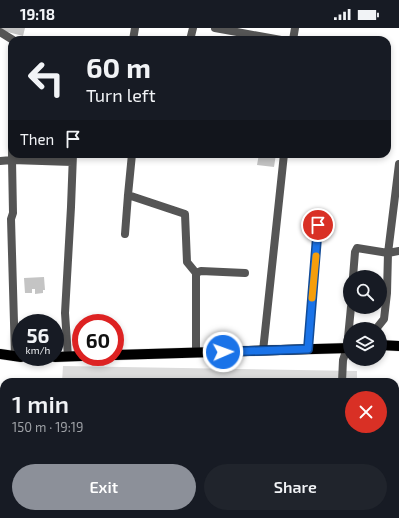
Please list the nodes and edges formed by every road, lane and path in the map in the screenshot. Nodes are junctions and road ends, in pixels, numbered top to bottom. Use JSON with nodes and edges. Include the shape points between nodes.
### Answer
{"nodes":[{"id":1,"x":215,"y":28,"type":"edge"},
{"id":2,"x":259,"y":36,"type":"edge"},
{"id":3,"x":72,"y":158,"type":"edge"},
{"id":4,"x":132,"y":158,"type":"edge"},
{"id":5,"x":284,"y":158,"type":"edge"},
{"id":6,"x":12,"y":160,"type":"junction"},
{"id":7,"x":0,"y":161,"type":"edge"},
{"id":8,"x":399,"y":164,"type":"edge"},
{"id":9,"x":128,"y":195,"type":"junction"},
{"id":10,"x":318,"y":225,"type":"dead end"},
{"id":11,"x":125,"y":234,"type":"dead end"},
{"id":12,"x":399,"y":251,"type":"edge"},
{"id":13,"x":388,"y":253,"type":"junction"},
{"id":14,"x":354,"y":270,"type":"edge"},
{"id":15,"x":196,"y":273,"type":"junction"},
{"id":16,"x":245,"y":273,"type":"dead end"},
{"id":17,"x":16,"y":314,"type":"edge"},
{"id":18,"x":382,"y":322,"type":"edge"},
{"id":19,"x":387,"y":346,"type":"edge"},
{"id":20,"x":399,"y":346,"type":"edge"},
{"id":21,"x":343,"y":348,"type":"edge"},
{"id":22,"x":308,"y":349,"type":"junction"},
{"id":23,"x":263,"y":350,"type":"junction"},
{"id":24,"x":196,"y":353,"type":"junction"},
{"id":25,"x":0,"y":354,"type":"edge"},
{"id":26,"x":124,"y":355,"type":"edge"},
{"id":27,"x":12,"y":356,"type":"edge"},
{"id":28,"x":64,"y":357,"type":"edge"},
{"id":29,"x":68,"y":357,"type":"junction"},
{"id":30,"x":72,"y":357,"type":"edge"},
{"id":31,"x":343,"y":360,"type":"edge"},
{"id":32,"x":342,"y":378,"type":"edge"}],
"edges":[{"from":1,"to":2,"type":"street"},
{"from":3,"to":6,"type":"street"},
{"from":3,"to":29,"type":"street","via":[[66,313]]},
{"from":4,"to":9,"type":"street"},
{"from":5,"to":23,"type":"street"},
{"from":6,"to":7,"type":"street"},
{"from":6,"to":17,"type":"street","via":[[11,219]]},
{"from":8,"to":13,"type":"street"},
{"from":9,"to":11,"type":"street"},
{"from":9,"to":15,"type":"street","via":[[185,214],[187,262]]},
{"from":10,"to":22,"type":"street"},
{"from":12,"to":13,"type":"street"},
{"from":13,"to":14,"type":"street","via":[[357,248]]},
{"from":13,"to":18,"type":"street","via":[[387,294]]},
{"from":15,"to":16,"type":"street"},
{"from":15,"to":24,"type":"street"},
{"from":19,"to":20,"type":"main road"},
{"from":21,"to":22,"type":"main road"},
{"from":22,"to":23,"type":"main road"},
{"from":23,"to":24,"type":"main road"},
{"from":24,"to":26,"type":"main road"},
{"from":25,"to":27,"type":"main road"},
{"from":28,"to":29,"type":"main road"},
{"from":29,"to":30,"type":"main road"},
{"from":31,"to":32,"type":"street"}]}
